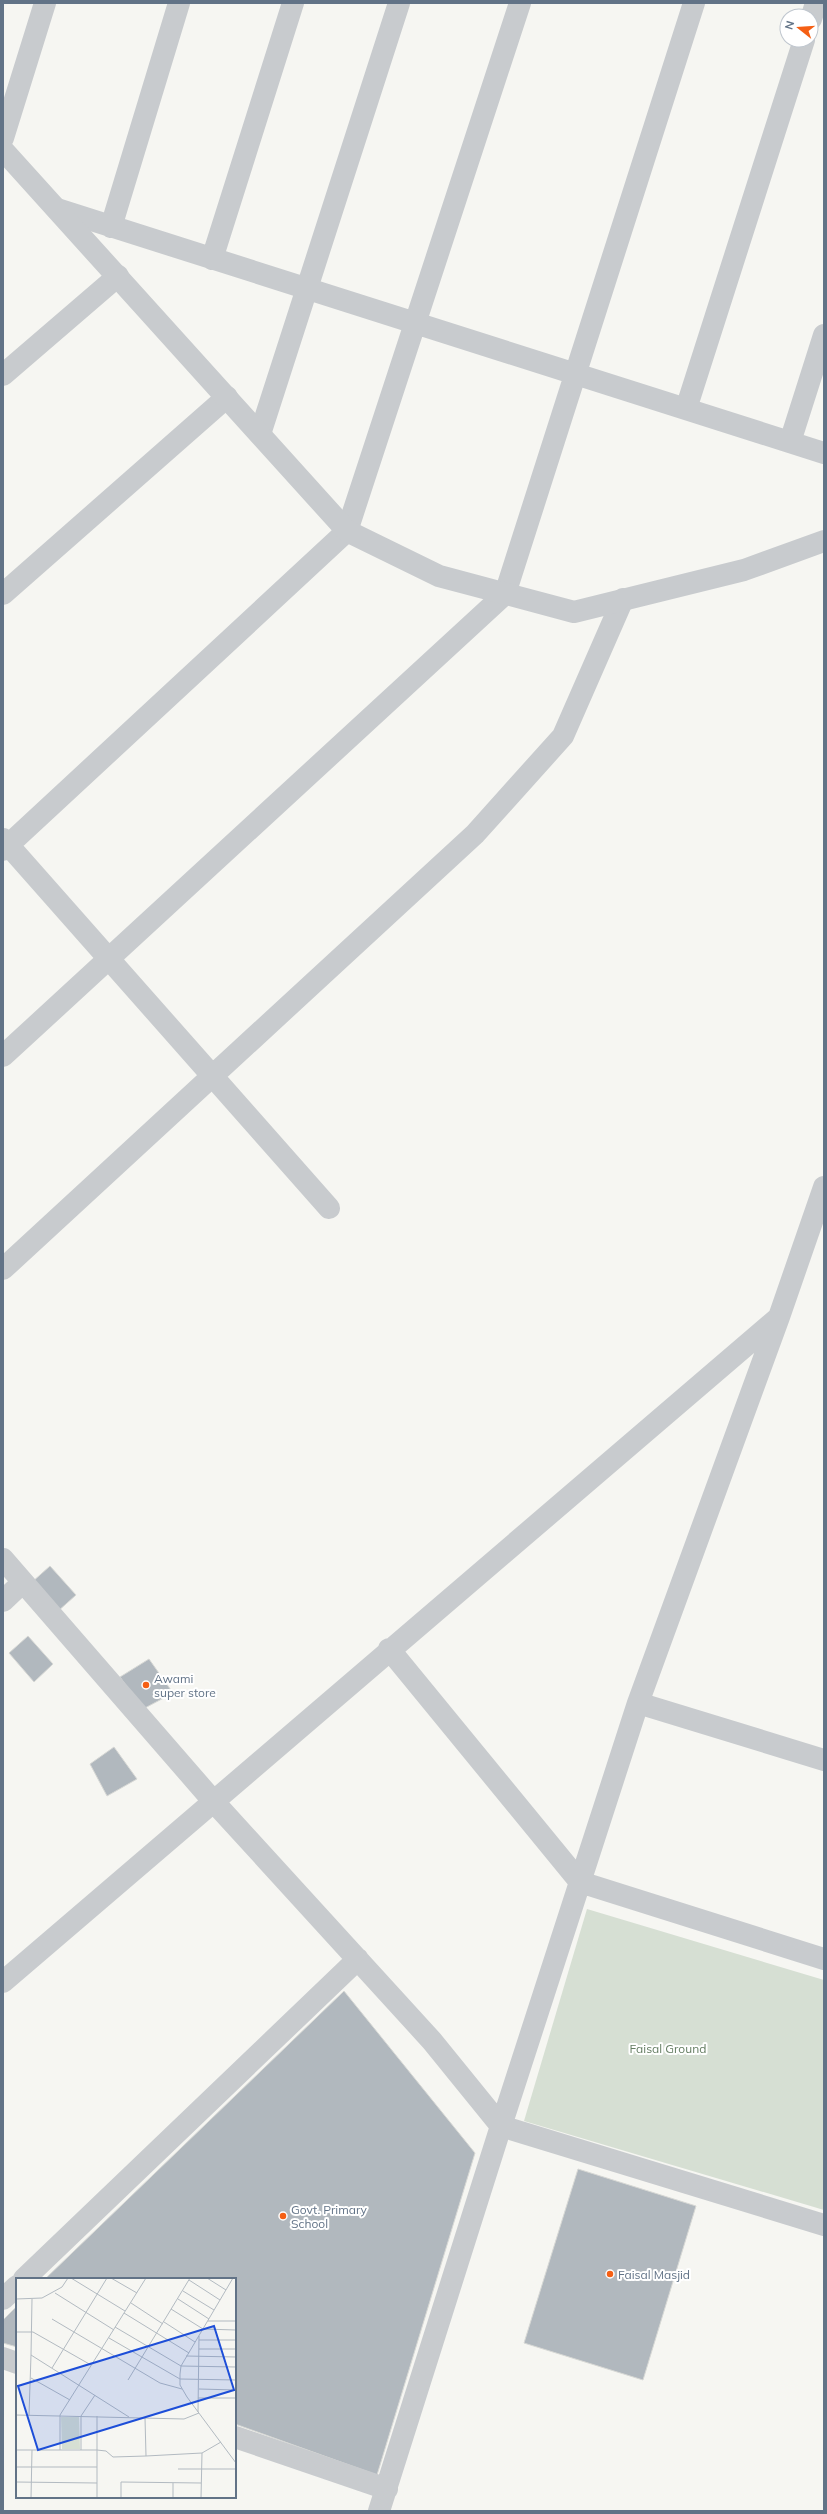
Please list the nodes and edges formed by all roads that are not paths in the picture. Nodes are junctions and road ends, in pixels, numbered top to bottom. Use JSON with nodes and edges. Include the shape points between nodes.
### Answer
{"nodes":[{"id":1,"x":45,"y":3,"type":"edge"},
{"id":2,"x":179,"y":3,"type":"edge"},
{"id":3,"x":293,"y":3,"type":"edge"},
{"id":4,"x":399,"y":3,"type":"edge"},
{"id":5,"x":520,"y":3,"type":"edge"},
{"id":6,"x":694,"y":3,"type":"edge"},
{"id":7,"x":801,"y":48,"type":"edge"},
{"id":8,"x":3,"y":138,"type":"edge"},
{"id":9,"x":3,"y":150,"type":"edge"},
{"id":10,"x":57,"y":209,"type":"junction"},
{"id":11,"x":112,"y":227,"type":"junction"},
{"id":12,"x":212,"y":259,"type":"junction"},
{"id":13,"x":118,"y":276,"type":"junction"},
{"id":14,"x":307,"y":289,"type":"junction"},
{"id":15,"x":415,"y":323,"type":"junction"},
{"id":16,"x":824,"y":335,"type":"edge"},
{"id":17,"x":576,"y":374,"type":"junction"},
{"id":18,"x":3,"y":375,"type":"edge"},
{"id":19,"x":227,"y":397,"type":"junction"},
{"id":20,"x":686,"y":409,"type":"junction"},
{"id":21,"x":260,"y":434,"type":"junction"},
{"id":22,"x":790,"y":442,"type":"junction"},
{"id":23,"x":824,"y":453,"type":"edge"},
{"id":24,"x":347,"y":530,"type":"junction"},
{"id":25,"x":824,"y":541,"type":"edge"},
{"id":26,"x":3,"y":594,"type":"edge"},
{"id":27,"x":505,"y":594,"type":"junction"},
{"id":28,"x":623,"y":600,"type":"junction"},
{"id":29,"x":5,"y":844,"type":"edge"},
{"id":30,"x":109,"y":959,"type":"junction"},
{"id":31,"x":3,"y":1056,"type":"edge"},
{"id":32,"x":212,"y":1076,"type":"junction"},
{"id":33,"x":824,"y":1187,"type":"edge"},
{"id":34,"x":329,"y":1208,"type":"dead end"},
{"id":35,"x":3,"y":1270,"type":"edge"},
{"id":36,"x":779,"y":1317,"type":"junction"},
{"id":37,"x":3,"y":1559,"type":"edge"},
{"id":38,"x":23,"y":1582,"type":"junction"},
{"id":39,"x":3,"y":1601,"type":"edge"},
{"id":40,"x":389,"y":1649,"type":"junction"},
{"id":41,"x":638,"y":1703,"type":"junction"},
{"id":42,"x":824,"y":1760,"type":"edge"},
{"id":43,"x":214,"y":1802,"type":"junction"},
{"id":44,"x":580,"y":1882,"type":"junction"},
{"id":45,"x":358,"y":1959,"type":"junction"},
{"id":46,"x":824,"y":1959,"type":"edge"},
{"id":47,"x":3,"y":1982,"type":"edge"},
{"id":48,"x":501,"y":2126,"type":"junction"},
{"id":49,"x":824,"y":2225,"type":"edge"},
{"id":50,"x":25,"y":2278,"type":"edge"},
{"id":51,"x":16,"y":2287,"type":"edge"},
{"id":52,"x":3,"y":2299,"type":"edge"},
{"id":53,"x":3,"y":2358,"type":"edge"},
{"id":54,"x":16,"y":2363,"type":"edge"},
{"id":55,"x":236,"y":2437,"type":"edge"},
{"id":56,"x":386,"y":2489,"type":"junction"},
{"id":57,"x":380,"y":2511,"type":"edge"}],
"edges":[{"from":1,"to":8,"type":"street"},
{"from":2,"to":11,"type":"street"},
{"from":3,"to":12,"type":"street"},
{"from":4,"to":14,"type":"street"},
{"from":5,"to":15,"type":"street"},
{"from":6,"to":17,"type":"street"},
{"from":7,"to":20,"type":"street"},
{"from":9,"to":10,"type":"street"},
{"from":10,"to":11,"type":"street"},
{"from":10,"to":13,"type":"street"},
{"from":11,"to":12,"type":"street"},
{"from":12,"to":14,"type":"street"},
{"from":13,"to":18,"type":"street"},
{"from":13,"to":19,"type":"street"},
{"from":14,"to":15,"type":"street"},
{"from":14,"to":21,"type":"street"},
{"from":15,"to":17,"type":"street"},
{"from":15,"to":24,"type":"street"},
{"from":16,"to":22,"type":"street"},
{"from":17,"to":20,"type":"street"},
{"from":17,"to":27,"type":"street"},
{"from":19,"to":21,"type":"street"},
{"from":19,"to":26,"type":"street"},
{"from":20,"to":22,"type":"street"},
{"from":21,"to":24,"type":"street"},
{"from":22,"to":23,"type":"street"},
{"from":24,"to":27,"type":"street","via":[[439,576]]},
{"from":24,"to":29,"type":"street"},
{"from":25,"to":28,"type":"street","via":[[744,570]]},
{"from":27,"to":28,"type":"street","via":[[574,612]]},
{"from":27,"to":30,"type":"street"},
{"from":28,"to":32,"type":"street","via":[[563,736],[475,834]]},
{"from":29,"to":30,"type":"street"},
{"from":30,"to":31,"type":"street"},
{"from":30,"to":32,"type":"street"},
{"from":32,"to":34,"type":"street"},
{"from":32,"to":35,"type":"street"},
{"from":33,"to":36,"type":"street"},
{"from":36,"to":40,"type":"street"},
{"from":36,"to":41,"type":"street"},
{"from":37,"to":38,"type":"street"},
{"from":38,"to":39,"type":"street"},
{"from":38,"to":43,"type":"street"},
{"from":40,"to":43,"type":"street"},
{"from":40,"to":44,"type":"street"},
{"from":41,"to":42,"type":"street"},
{"from":41,"to":44,"type":"street"},
{"from":43,"to":45,"type":"street"},
{"from":43,"to":47,"type":"street"},
{"from":44,"to":46,"type":"street"},
{"from":44,"to":48,"type":"street"},
{"from":45,"to":48,"type":"street","via":[[432,2040]]},
{"from":45,"to":50,"type":"street"},
{"from":48,"to":49,"type":"street"},
{"from":48,"to":56,"type":"street"},
{"from":51,"to":52,"type":"street"},
{"from":53,"to":54,"type":"street"},
{"from":55,"to":56,"type":"street"},
{"from":56,"to":57,"type":"street"}]}
